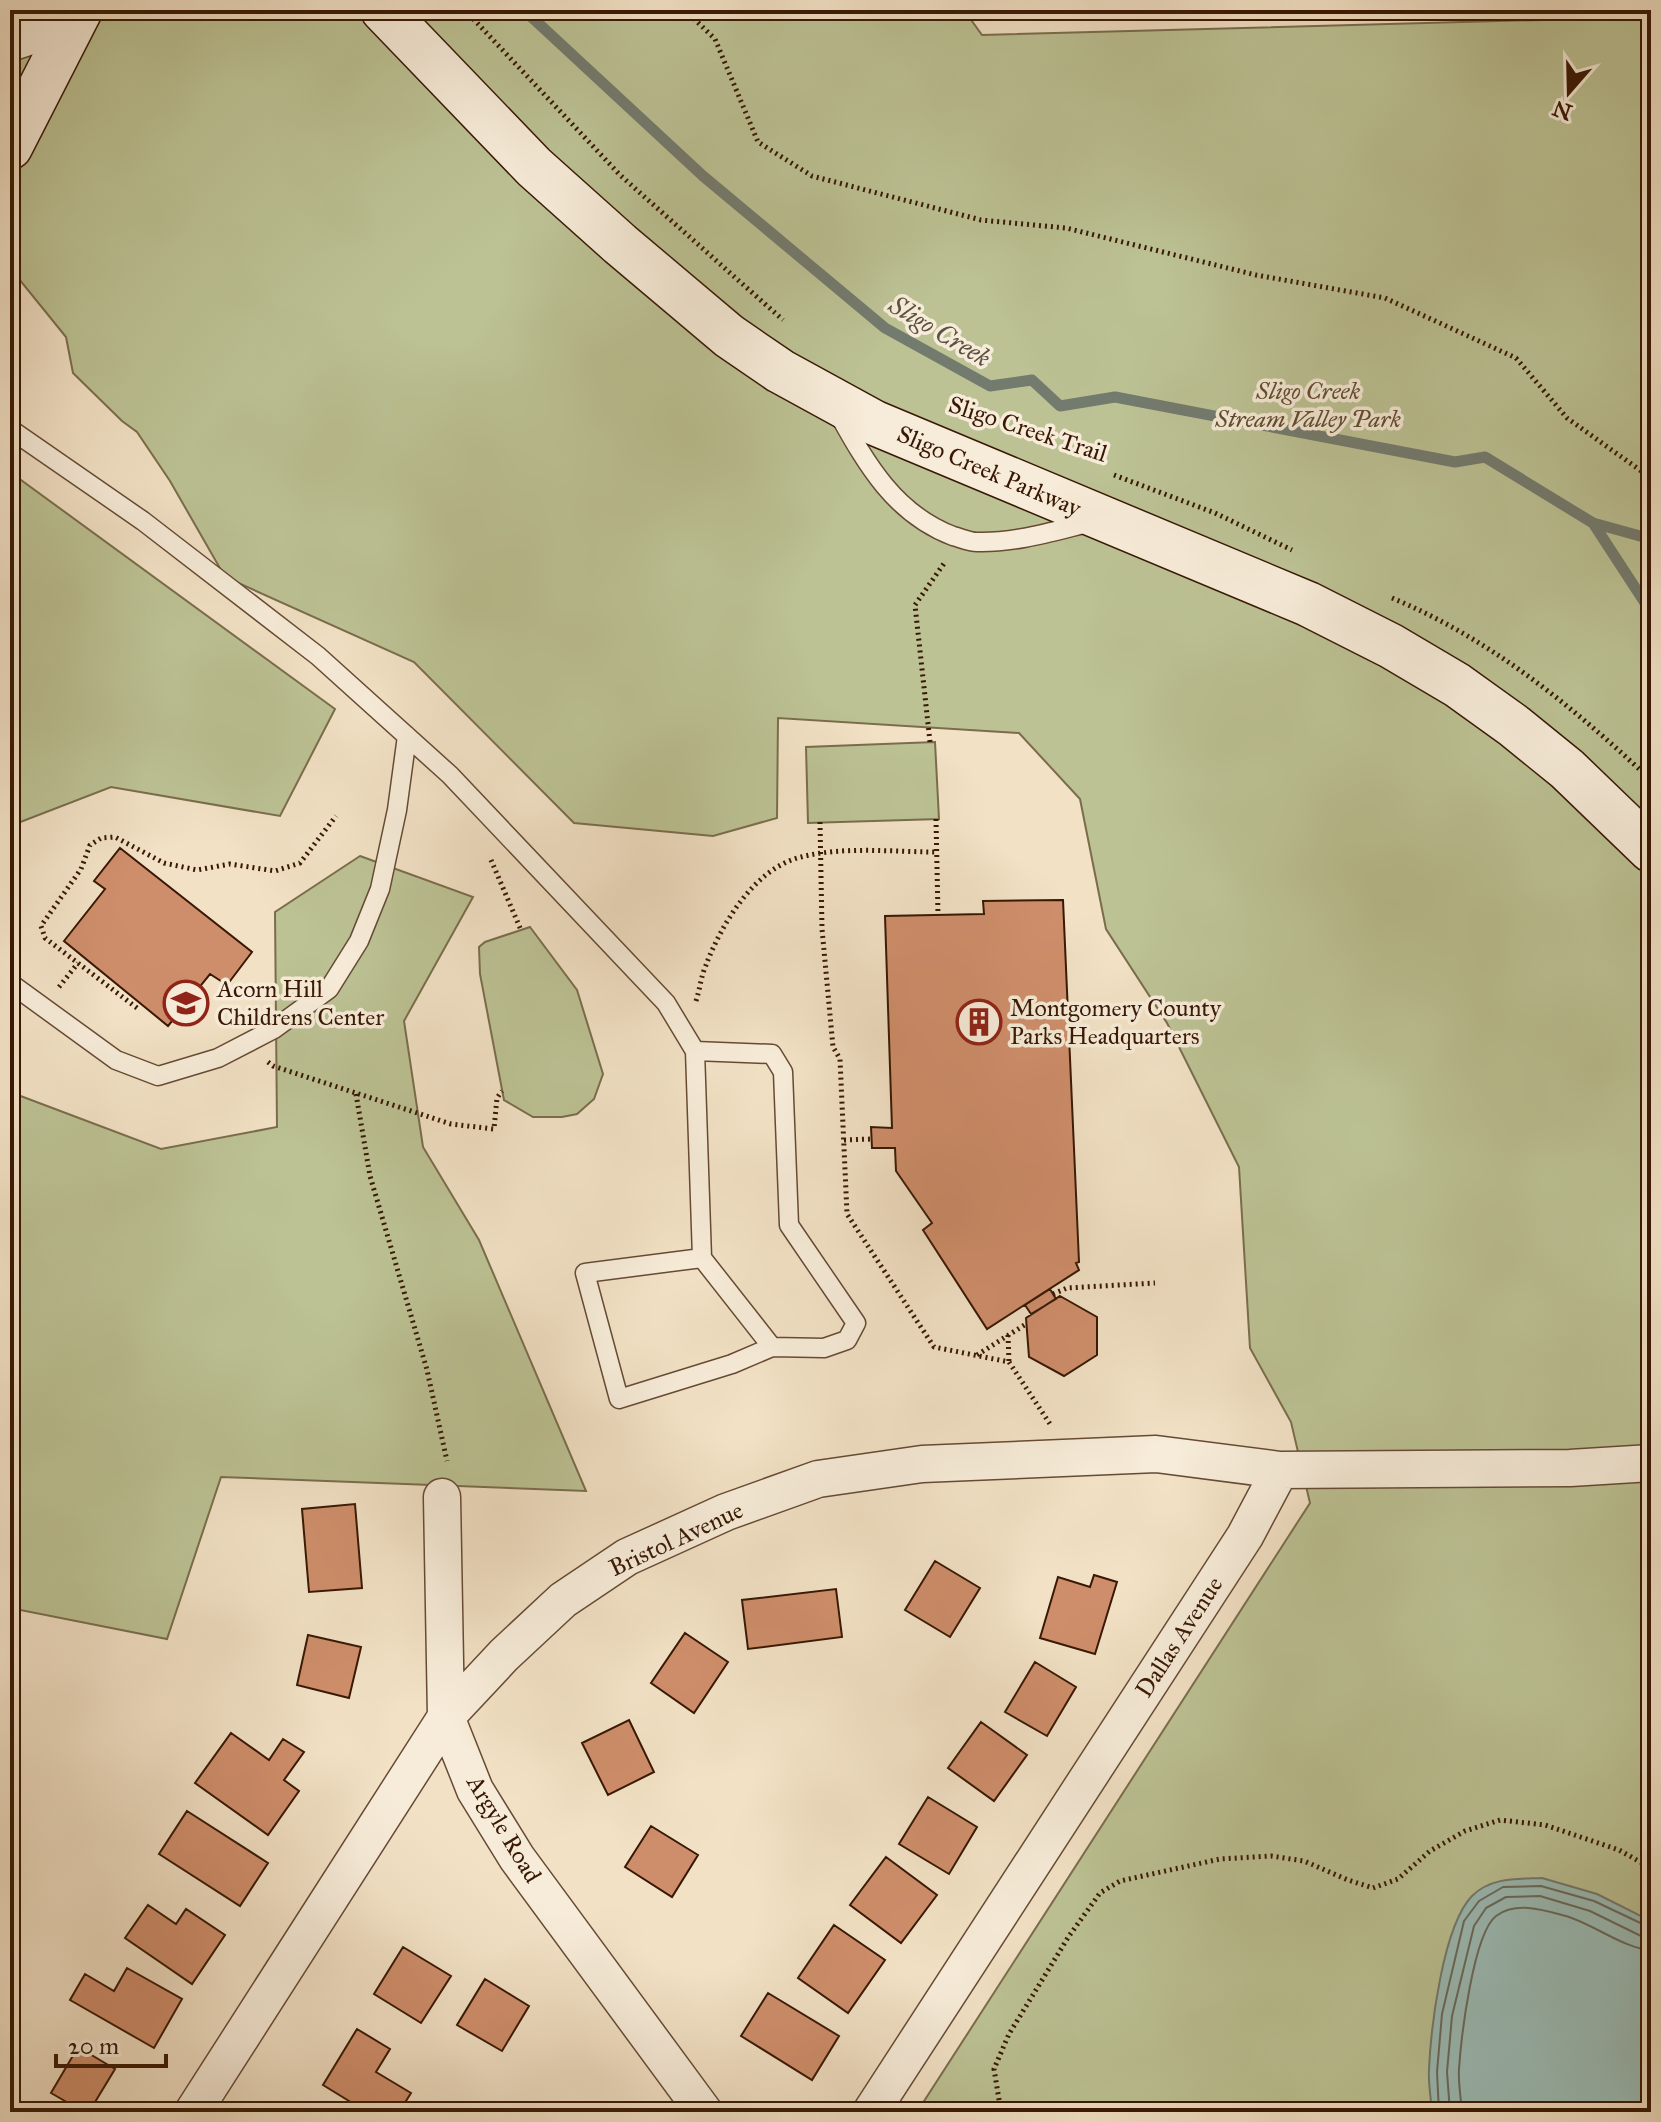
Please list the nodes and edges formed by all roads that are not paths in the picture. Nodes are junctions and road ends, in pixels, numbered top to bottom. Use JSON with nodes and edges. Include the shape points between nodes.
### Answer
{"nodes":[{"id":1,"x":383,"y":10,"type":"edge"},
{"id":2,"x":76,"y":17,"type":"edge"},
{"id":3,"x":10,"y":43,"type":"edge"},
{"id":4,"x":10,"y":147,"type":"edge"},
{"id":5,"x":831,"y":401,"type":"junction"},
{"id":6,"x":10,"y":429,"type":"edge"},
{"id":7,"x":1105,"y":519,"type":"junction"},
{"id":8,"x":407,"y":736,"type":"junction"},
{"id":9,"x":1651,"y":850,"type":"edge"},
{"id":10,"x":10,"y":983,"type":"edge"},
{"id":11,"x":695,"y":1051,"type":"junction"},
{"id":12,"x":702,"y":1258,"type":"junction"},
{"id":13,"x":772,"y":1347,"type":"junction"},
{"id":14,"x":1651,"y":1463,"type":"edge"},
{"id":15,"x":1280,"y":1470,"type":"junction"},
{"id":16,"x":442,"y":1497,"type":"road end"},
{"id":17,"x":446,"y":1717,"type":"junction"},
{"id":18,"x":193,"y":2112,"type":"edge"},
{"id":19,"x":704,"y":2112,"type":"edge"},
{"id":20,"x":871,"y":2112,"type":"edge"}],
"edges":[{"from":1,"to":5,"type":"street","name":"Sligo Creek Parkway","via":[[534,167],[620,244],[729,336]]},
{"from":2,"to":3,"type":"street"},
{"from":2,"to":4,"type":"street"},
{"from":5,"to":7,"type":"street","name":"Sligo Creek Parkway"},
{"from":5,"to":7,"type":"lane","via":[[897,503],[935,529],[973,543],[1015,541]]},
{"from":6,"to":8,"type":"lane","via":[[143,521],[306,646]]},
{"from":7,"to":9,"type":"street","name":"Sligo Creek Parkway","via":[[1308,604],[1457,685],[1567,769]]},
{"from":8,"to":10,"type":"lane","via":[[380,889],[359,941],[329,989],[274,1029],[218,1058],[158,1076],[116,1060]]},
{"from":8,"to":11,"type":"lane","via":[[666,1003]]},
{"from":11,"to":12,"type":"lane"},
{"from":11,"to":13,"type":"lane","via":[[772,1054],[783,1072],[789,1225],[856,1323],[847,1340],[824,1348]]},
{"from":12,"to":13,"type":"lane"},
{"from":12,"to":13,"type":"lane","via":[[585,1273],[619,1399]]},
{"from":14,"to":15,"type":"street"},
{"from":15,"to":17,"type":"street","name":"Bristol Avenue","via":[[1156,1454],[922,1464],[818,1479],[726,1512],[627,1557],[563,1600]]},
{"from":15,"to":20,"type":"street","name":"Dallas Avenue","via":[[1245,1536]]},
{"from":16,"to":17,"type":"street","name":"Argyle Road"},
{"from":17,"to":18,"type":"street","name":"Bristol Avenue"},
{"from":17,"to":19,"type":"street","name":"Argyle Road","via":[[475,1790],[517,1858]]}]}
